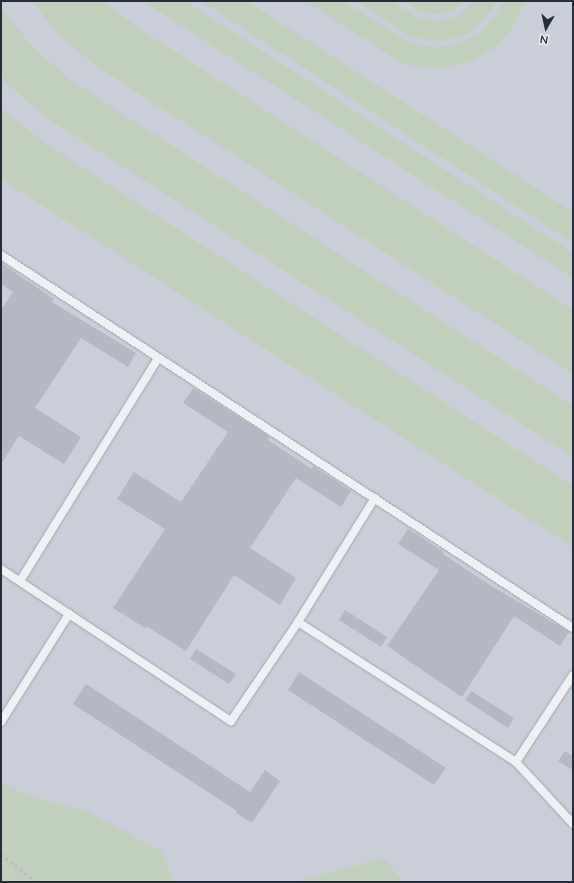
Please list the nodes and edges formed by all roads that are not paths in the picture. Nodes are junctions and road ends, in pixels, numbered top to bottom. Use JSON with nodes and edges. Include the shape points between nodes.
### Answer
{"nodes":[{"id":1,"x":1,"y":255,"type":"edge"},
{"id":2,"x":158,"y":358,"type":"junction"},
{"id":3,"x":375,"y":498,"type":"junction"},
{"id":4,"x":1,"y":569,"type":"edge"},
{"id":5,"x":20,"y":582,"type":"junction"},
{"id":6,"x":69,"y":614,"type":"junction"},
{"id":7,"x":298,"y":622,"type":"junction"},
{"id":8,"x":573,"y":628,"type":"edge"},
{"id":9,"x":573,"y":675,"type":"edge"},
{"id":10,"x":1,"y":722,"type":"edge"},
{"id":11,"x":516,"y":762,"type":"junction"},
{"id":12,"x":573,"y":824,"type":"edge"}],
"edges":[{"from":1,"to":2,"type":"lane"},
{"from":2,"to":3,"type":"lane"},
{"from":2,"to":5,"type":"lane"},
{"from":3,"to":7,"type":"lane"},
{"from":3,"to":8,"type":"lane"},
{"from":4,"to":5,"type":"lane"},
{"from":5,"to":6,"type":"lane"},
{"from":6,"to":7,"type":"lane","via":[[231,721]]},
{"from":6,"to":10,"type":"lane"},
{"from":7,"to":11,"type":"lane"},
{"from":9,"to":11,"type":"lane"},
{"from":11,"to":12,"type":"lane"}]}
